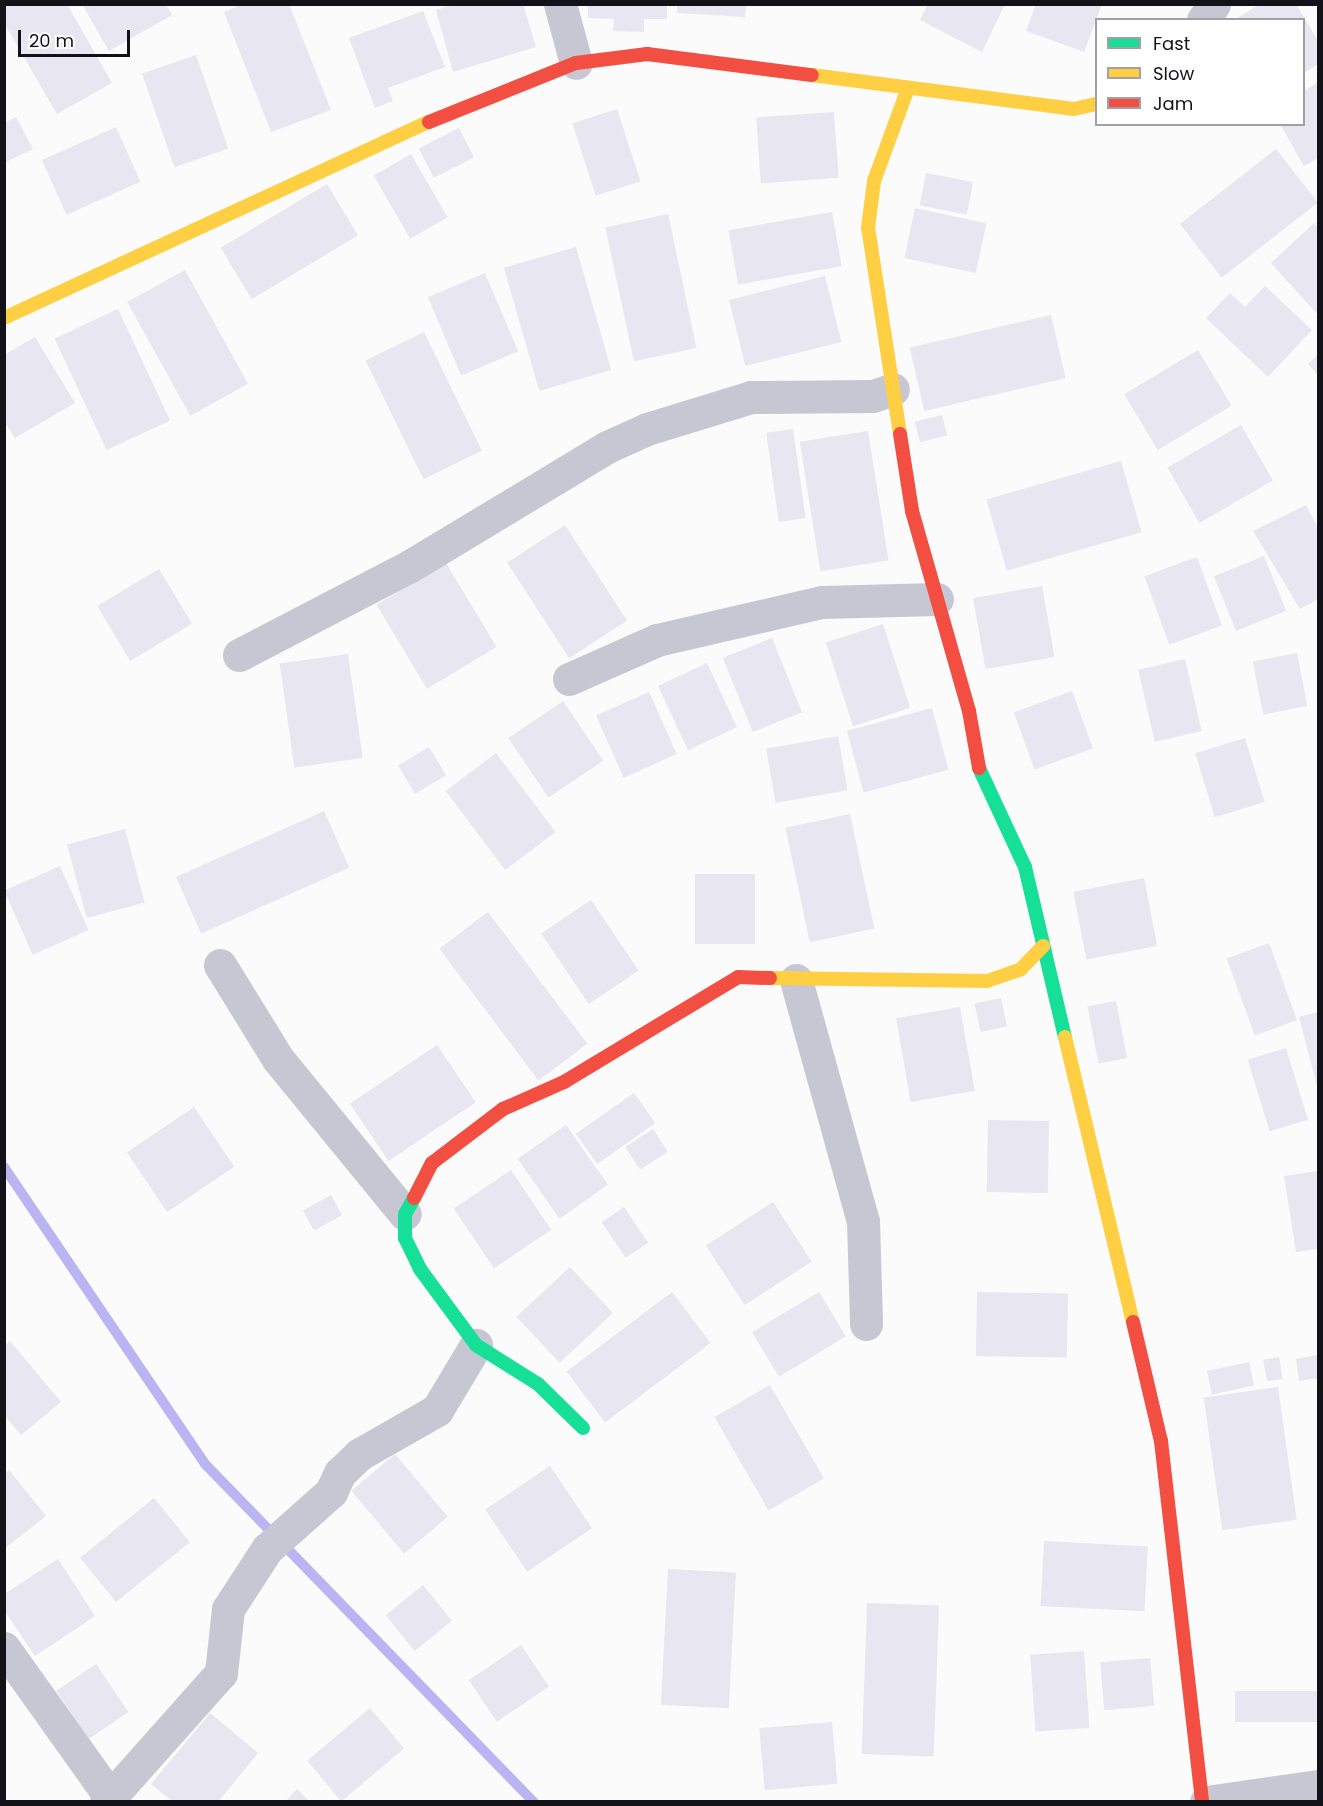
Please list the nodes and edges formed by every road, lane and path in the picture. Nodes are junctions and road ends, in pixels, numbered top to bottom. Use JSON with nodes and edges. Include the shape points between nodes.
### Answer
{"nodes":[{"id":1,"x":560,"y":4,"type":"edge"},
{"id":2,"x":1214,"y":4,"type":"edge"},
{"id":3,"x":1204,"y":18,"type":"edge"},
{"id":4,"x":576,"y":63,"type":"junction"},
{"id":5,"x":908,"y":88,"type":"junction"},
{"id":6,"x":1095,"y":104,"type":"edge"},
{"id":7,"x":4,"y":318,"type":"edge"},
{"id":8,"x":893,"y":389,"type":"junction"},
{"id":9,"x":937,"y":599,"type":"junction"},
{"id":10,"x":239,"y":655,"type":"dead end"},
{"id":11,"x":569,"y":679,"type":"dead end"},
{"id":12,"x":1043,"y":946,"type":"junction"},
{"id":13,"x":220,"y":965,"type":"dead end"},
{"id":14,"x":796,"y":980,"type":"junction"},
{"id":15,"x":405,"y":1214,"type":"junction"},
{"id":16,"x":866,"y":1324,"type":"dead end"},
{"id":17,"x":476,"y":1346,"type":"junction"},
{"id":18,"x":583,"y":1428,"type":"dead end"},
{"id":19,"x":4,"y":1648,"type":"edge"},
{"id":20,"x":1318,"y":1786,"type":"edge"},
{"id":21,"x":110,"y":1800,"type":"edge"},
{"id":22,"x":1204,"y":1802,"type":"edge"}],
"edges":[{"from":1,"to":4,"type":"street"},
{"from":2,"to":3,"type":"street"},
{"from":4,"to":5,"type":"street","via":[[647,54]]},
{"from":4,"to":7,"type":"street","via":[[501,89]]},
{"from":5,"to":6,"type":"street","via":[[1074,110]]},
{"from":5,"to":8,"type":"street","via":[[874,181],[868,228]]},
{"from":8,"to":9,"type":"street","via":[[912,511]]},
{"from":8,"to":10,"type":"street","via":[[873,396],[751,397],[647,429],[607,447],[410,566]]},
{"from":9,"to":11,"type":"street","via":[[822,602],[657,640]]},
{"from":9,"to":12,"type":"street","via":[[969,711],[982,782],[1025,867]]},
{"from":12,"to":14,"type":"street","via":[[1021,969],[987,981]]},
{"from":12,"to":22,"type":"street","via":[[1161,1441]]},
{"from":13,"to":15,"type":"street","via":[[278,1059]]},
{"from":14,"to":15,"type":"street","via":[[761,974],[717,986],[564,1082],[503,1109],[432,1163]]},
{"from":14,"to":16,"type":"street","via":[[863,1221]]},
{"from":15,"to":17,"type":"street","via":[[405,1238],[420,1269]]},
{"from":17,"to":18,"type":"street","via":[[538,1384]]},
{"from":17,"to":21,"type":"street","via":[[437,1410],[360,1454],[340,1473],[331,1492],[267,1549],[228,1609],[221,1673]]},
{"from":19,"to":21,"type":"street"},
{"from":20,"to":22,"type":"street"}]}
